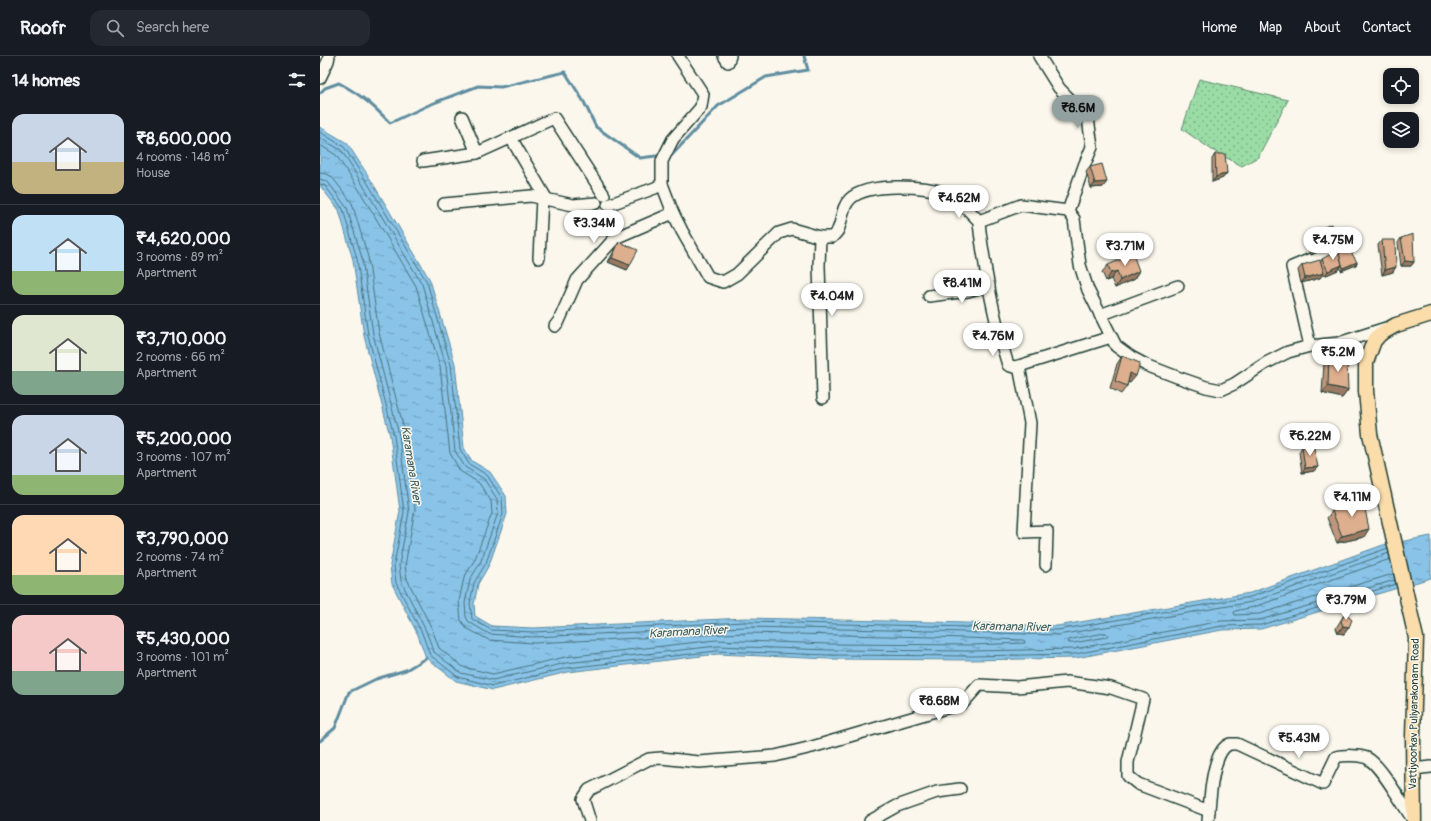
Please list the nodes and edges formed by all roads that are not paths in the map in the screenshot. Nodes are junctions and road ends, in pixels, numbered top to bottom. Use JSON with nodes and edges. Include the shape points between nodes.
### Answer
{"nodes":[{"id":1,"x":329,"y":56,"type":"edge"},
{"id":2,"x":678,"y":56,"type":"edge"},
{"id":3,"x":724,"y":56,"type":"edge"},
{"id":4,"x":730,"y":56,"type":"edge"},
{"id":5,"x":1039,"y":56,"type":"edge"},
{"id":6,"x":320,"y":78,"type":"edge"},
{"id":7,"x":462,"y":117,"type":"dead end"},
{"id":8,"x":511,"y":138,"type":"junction"},
{"id":9,"x":477,"y":153,"type":"junction"},
{"id":10,"x":424,"y":160,"type":"dead end"},
{"id":11,"x":662,"y":184,"type":"junction"},
{"id":12,"x":544,"y":198,"type":"junction"},
{"id":13,"x":606,"y":200,"type":"junction"},
{"id":14,"x":444,"y":204,"type":"dead end"},
{"id":15,"x":1068,"y":211,"type":"junction"},
{"id":16,"x":673,"y":213,"type":"junction"},
{"id":17,"x":979,"y":220,"type":"junction"},
{"id":18,"x":820,"y":237,"type":"junction"},
{"id":19,"x":1347,"y":244,"type":"dead end"},
{"id":20,"x":539,"y":258,"type":"dead end"},
{"id":21,"x":988,"y":285,"type":"junction"},
{"id":22,"x":1178,"y":286,"type":"dead end"},
{"id":23,"x":929,"y":296,"type":"dead end"},
{"id":24,"x":1431,"y":314,"type":"edge"},
{"id":25,"x":1100,"y":315,"type":"junction"},
{"id":26,"x":555,"y":326,"type":"dead end"},
{"id":27,"x":1396,"y":326,"type":"junction"},
{"id":28,"x":1111,"y":337,"type":"junction"},
{"id":29,"x":1310,"y":346,"type":"junction"},
{"id":30,"x":1019,"y":366,"type":"junction"},
{"id":31,"x":823,"y":398,"type":"dead end"},
{"id":32,"x":1046,"y":565,"type":"dead end"},
{"id":33,"x":1431,"y":768,"type":"edge"},
{"id":34,"x":1413,"y":769,"type":"junction"},
{"id":35,"x":960,"y":789,"type":"dead end"},
{"id":36,"x":1209,"y":816,"type":"edge"},
{"id":37,"x":590,"y":821,"type":"edge"},
{"id":38,"x":870,"y":821,"type":"edge"},
{"id":39,"x":1414,"y":821,"type":"edge"}],
"edges":[{"from":1,"to":6,"type":"street"},
{"from":2,"to":11,"type":"street","via":[[703,94],[701,107],[673,139],[662,162]]},
{"from":3,"to":4,"type":"street","via":[[728,62]]},
{"from":5,"to":15,"type":"street","via":[[1059,88],[1088,118],[1092,147]]},
{"from":7,"to":9,"type":"street"},
{"from":8,"to":9,"type":"street"},
{"from":8,"to":12,"type":"street"},
{"from":8,"to":13,"type":"street","via":[[554,118]]},
{"from":9,"to":10,"type":"street"},
{"from":11,"to":13,"type":"street"},
{"from":11,"to":16,"type":"street"},
{"from":12,"to":13,"type":"street","via":[[573,205],[596,203],[602,208]]},
{"from":12,"to":14,"type":"street","via":[[531,196]]},
{"from":12,"to":20,"type":"street"},
{"from":15,"to":17,"type":"street","via":[[1021,205]]},
{"from":15,"to":25,"type":"street","via":[[1074,219],[1080,265]]},
{"from":16,"to":18,"type":"street","via":[[708,277],[723,282],[737,274],[779,233],[792,229]]},
{"from":16,"to":26,"type":"street","via":[[615,238],[577,280]]},
{"from":17,"to":18,"type":"street","via":[[947,193],[909,187],[886,187],[851,198],[844,207],[838,230],[832,237]]},
{"from":17,"to":21,"type":"street"},
{"from":18,"to":31,"type":"street"},
{"from":19,"to":29,"type":"street","via":[[1292,267]]},
{"from":21,"to":23,"type":"street","via":[[968,291]]},
{"from":21,"to":30,"type":"street","via":[[998,335],[1008,365]]},
{"from":22,"to":25,"type":"street"},
{"from":24,"to":27,"type":"main road","name":"Vattiyoorkav Puliyarakonam Road"},
{"from":25,"to":28,"type":"street"},
{"from":27,"to":29,"type":"street","via":[[1339,343]]},
{"from":27,"to":34,"type":"main road","name":"Vattiyoorkav Puliyarakonam Road","via":[[1380,334],[1369,352],[1366,362],[1366,391],[1370,434],[1416,638]]},
{"from":28,"to":29,"type":"street","via":[[1116,346],[1146,365],[1221,390],[1288,352]]},
{"from":28,"to":30,"type":"street"},
{"from":30,"to":32,"type":"street","via":[[1030,422],[1024,532],[1047,531]]},
{"from":33,"to":34,"type":"street"},
{"from":34,"to":39,"type":"main road","name":"Vattiyoorkav Puliyarakonam Road"},
{"from":35,"to":38,"type":"street","via":[[937,792],[897,806]]},
{"from":36,"to":37,"type":"street","via":[[1138,784],[1128,776],[1128,762],[1143,699],[1111,688],[1067,682],[1017,686],[979,685],[963,703],[775,756],[699,762],[649,759],[590,790],[583,799]]},
{"from":36,"to":39,"type":"street","via":[[1217,759],[1230,744],[1237,744],[1323,784],[1336,757],[1343,755],[1366,758],[1381,771]]}]}
